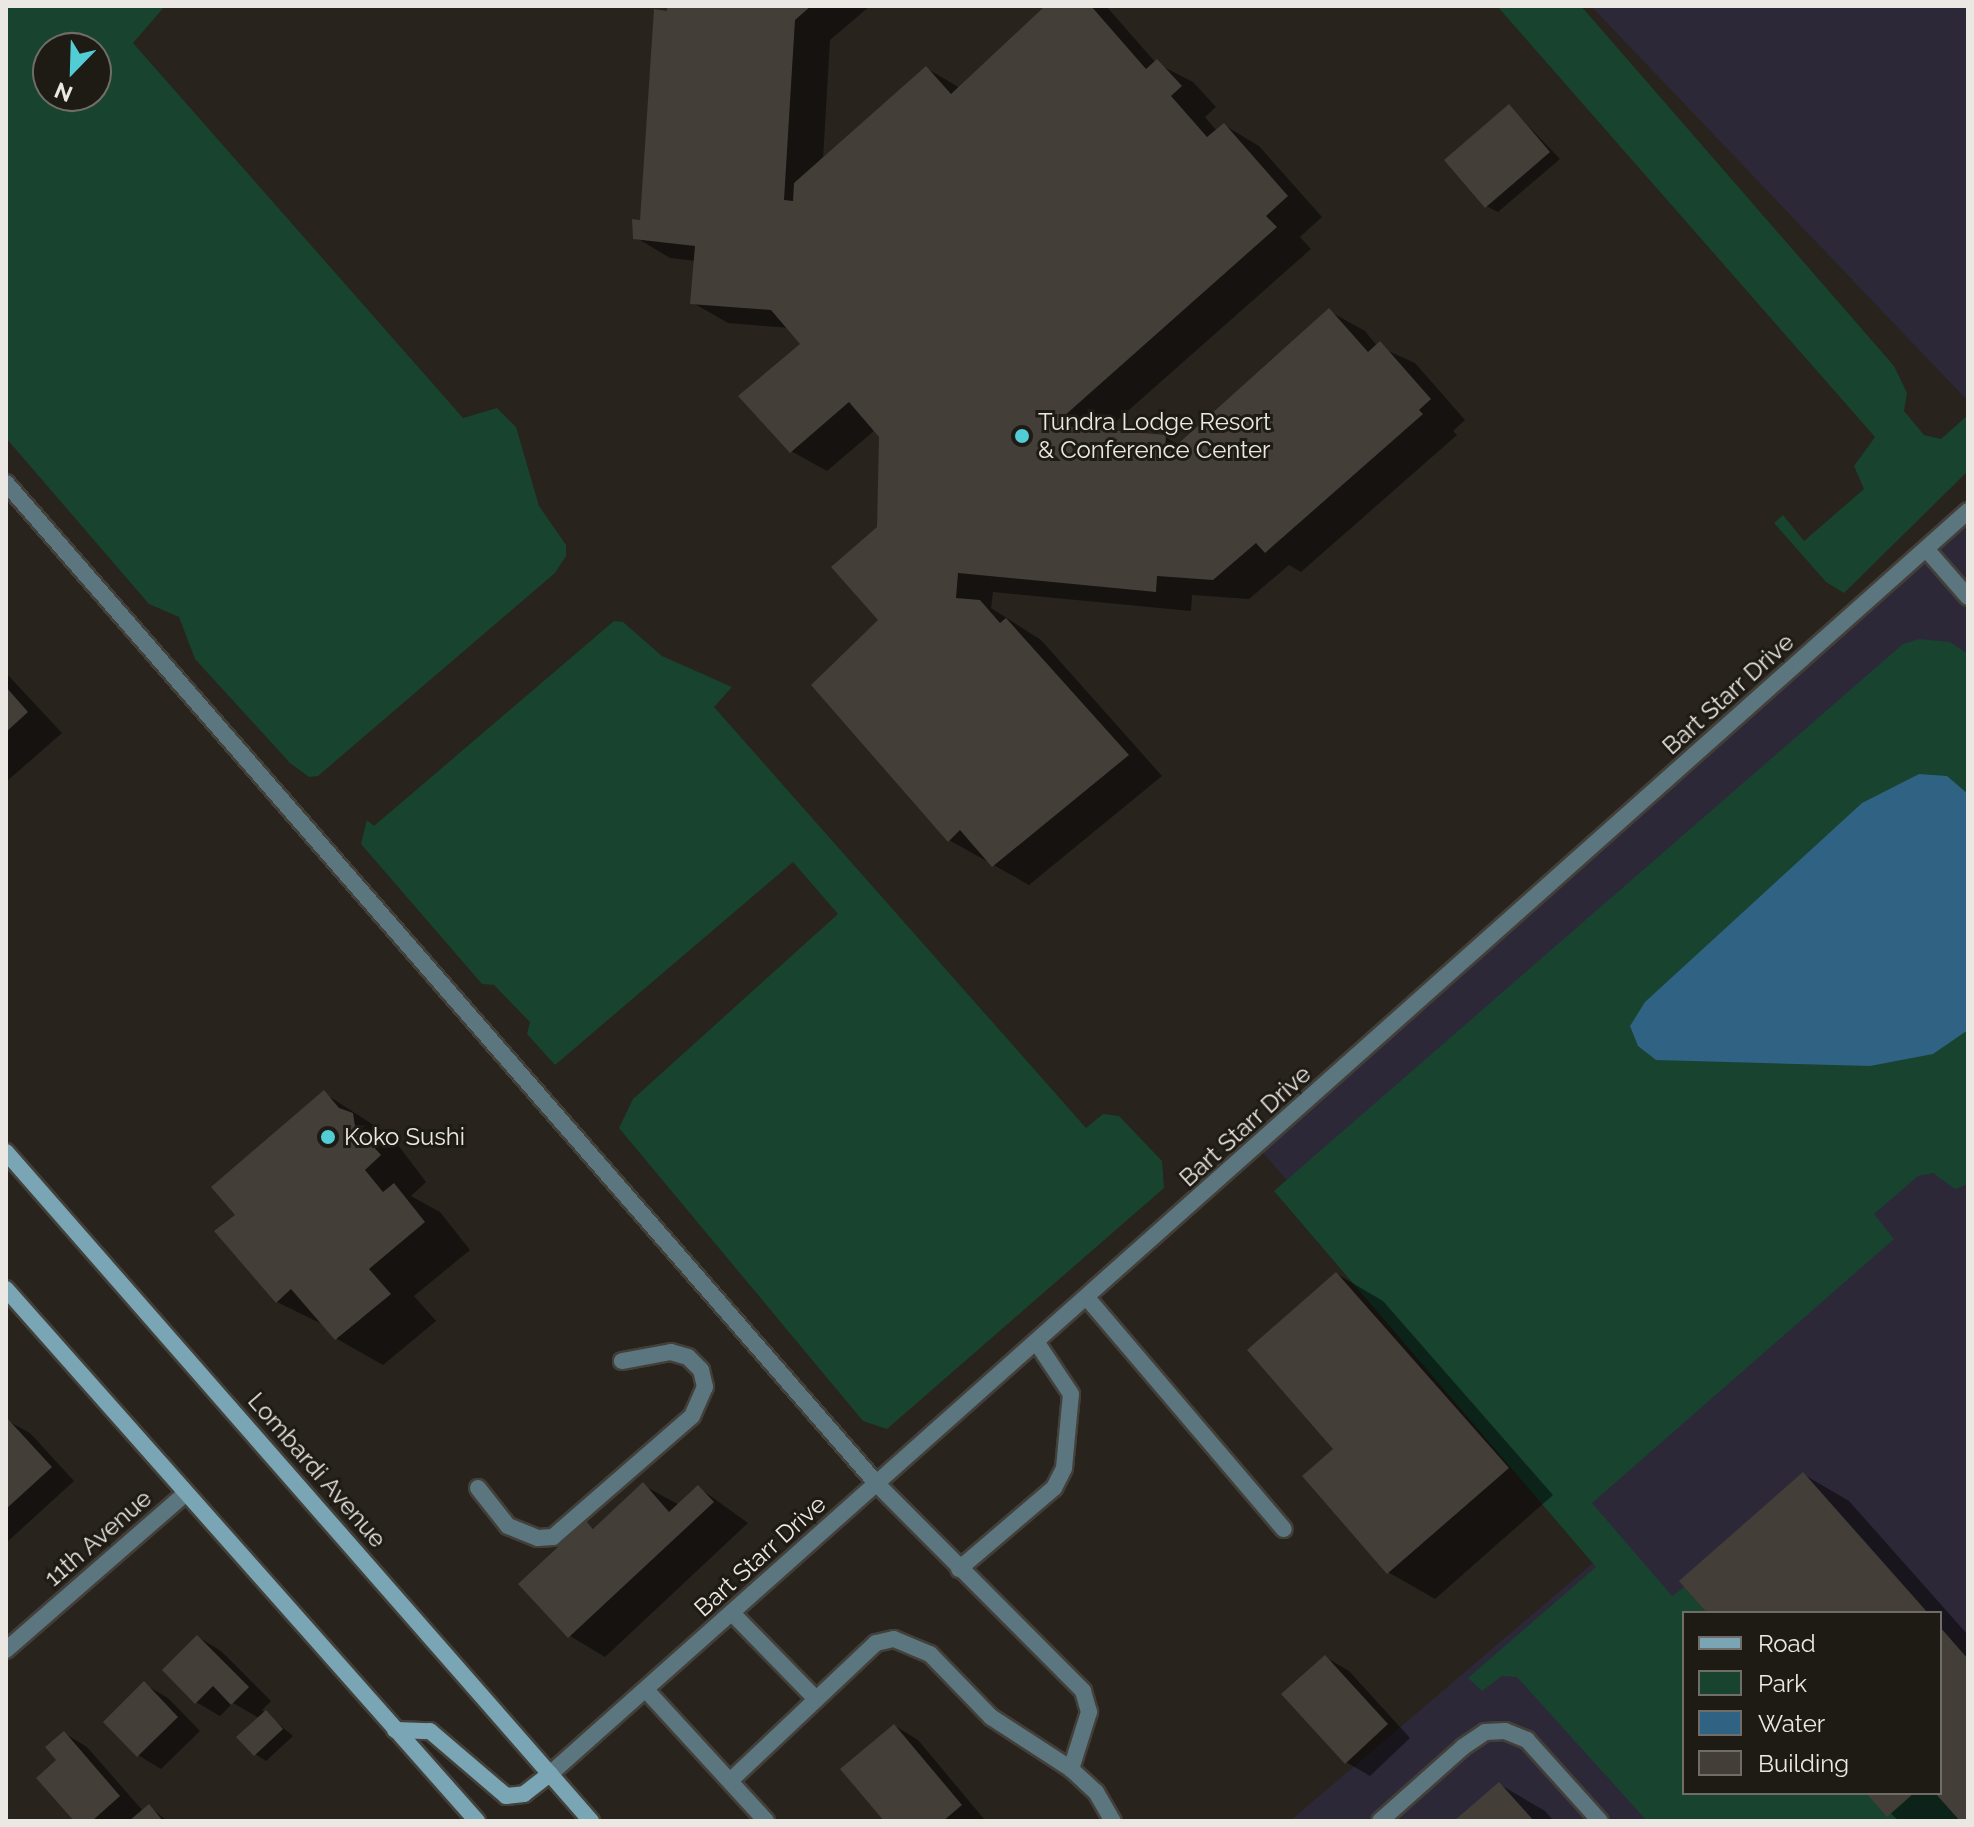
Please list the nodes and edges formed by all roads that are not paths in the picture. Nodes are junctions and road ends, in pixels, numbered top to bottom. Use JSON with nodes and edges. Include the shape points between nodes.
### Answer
{"nodes":[{"id":1,"x":9,"y":492,"type":"edge"},
{"id":2,"x":1968,"y":511,"type":"edge"},
{"id":3,"x":1927,"y":550,"type":"junction"},
{"id":4,"x":1968,"y":597,"type":"edge"},
{"id":5,"x":6,"y":1152,"type":"edge"},
{"id":6,"x":6,"y":1289,"type":"edge"},
{"id":7,"x":1088,"y":1299,"type":"junction"},
{"id":8,"x":1037,"y":1343,"type":"junction"},
{"id":9,"x":622,"y":1361,"type":"dead end"},
{"id":10,"x":877,"y":1484,"type":"junction"},
{"id":11,"x":478,"y":1488,"type":"dead end"},
{"id":12,"x":185,"y":1494,"type":"junction"},
{"id":13,"x":1284,"y":1529,"type":"dead end"},
{"id":14,"x":959,"y":1569,"type":"junction"},
{"id":15,"x":732,"y":1613,"type":"junction"},
{"id":16,"x":6,"y":1650,"type":"edge"},
{"id":17,"x":647,"y":1691,"type":"junction"},
{"id":18,"x":815,"y":1698,"type":"junction"},
{"id":19,"x":395,"y":1730,"type":"junction"},
{"id":20,"x":1071,"y":1769,"type":"junction"},
{"id":21,"x":550,"y":1774,"type":"junction"},
{"id":22,"x":730,"y":1781,"type":"junction"},
{"id":23,"x":477,"y":1821,"type":"edge"},
{"id":24,"x":591,"y":1821,"type":"edge"},
{"id":25,"x":766,"y":1821,"type":"edge"},
{"id":26,"x":1113,"y":1821,"type":"edge"},
{"id":27,"x":1380,"y":1821,"type":"edge"},
{"id":28,"x":1600,"y":1821,"type":"edge"}],
"edges":[{"from":1,"to":10,"type":"street"},
{"from":2,"to":3,"type":"street","name":"Bart Starr Drive"},
{"from":3,"to":4,"type":"street"},
{"from":3,"to":7,"type":"street","name":"Bart Starr Drive"},
{"from":5,"to":21,"type":"main road","name":"Lombardi Avenue"},
{"from":6,"to":12,"type":"main road"},
{"from":7,"to":8,"type":"street","name":"Bart Starr Drive"},
{"from":7,"to":13,"type":"street"},
{"from":8,"to":10,"type":"street","name":"Bart Starr Drive"},
{"from":8,"to":14,"type":"street","via":[[1071,1394],[1064,1468],[1054,1488]]},
{"from":9,"to":11,"type":"street","via":[[671,1352],[688,1357],[701,1370],[705,1387],[692,1416],[553,1537],[538,1538],[508,1526]]},
{"from":10,"to":14,"type":"street"},
{"from":10,"to":15,"type":"street","name":"Bart Starr Drive"},
{"from":12,"to":16,"type":"street","name":"11th Avenue"},
{"from":12,"to":19,"type":"main road"},
{"from":14,"to":20,"type":"street","via":[[1083,1691],[1089,1712]]},
{"from":15,"to":17,"type":"street","name":"Bart Starr Drive"},
{"from":15,"to":18,"type":"street"},
{"from":17,"to":21,"type":"street","name":"Bart Starr Drive"},
{"from":17,"to":22,"type":"street"},
{"from":18,"to":20,"type":"street","via":[[876,1643],[904,1642],[930,1654],[991,1717]]},
{"from":18,"to":22,"type":"street"},
{"from":19,"to":21,"type":"main road","via":[[430,1731],[506,1796],[524,1794]]},
{"from":19,"to":23,"type":"main road"},
{"from":20,"to":26,"type":"street","via":[[1096,1792]]},
{"from":21,"to":24,"type":"main road","name":"Lombardi Avenue"},
{"from":22,"to":25,"type":"street"},
{"from":27,"to":28,"type":"street","via":[[1463,1747],[1485,1732],[1505,1731],[1527,1740]]}]}
